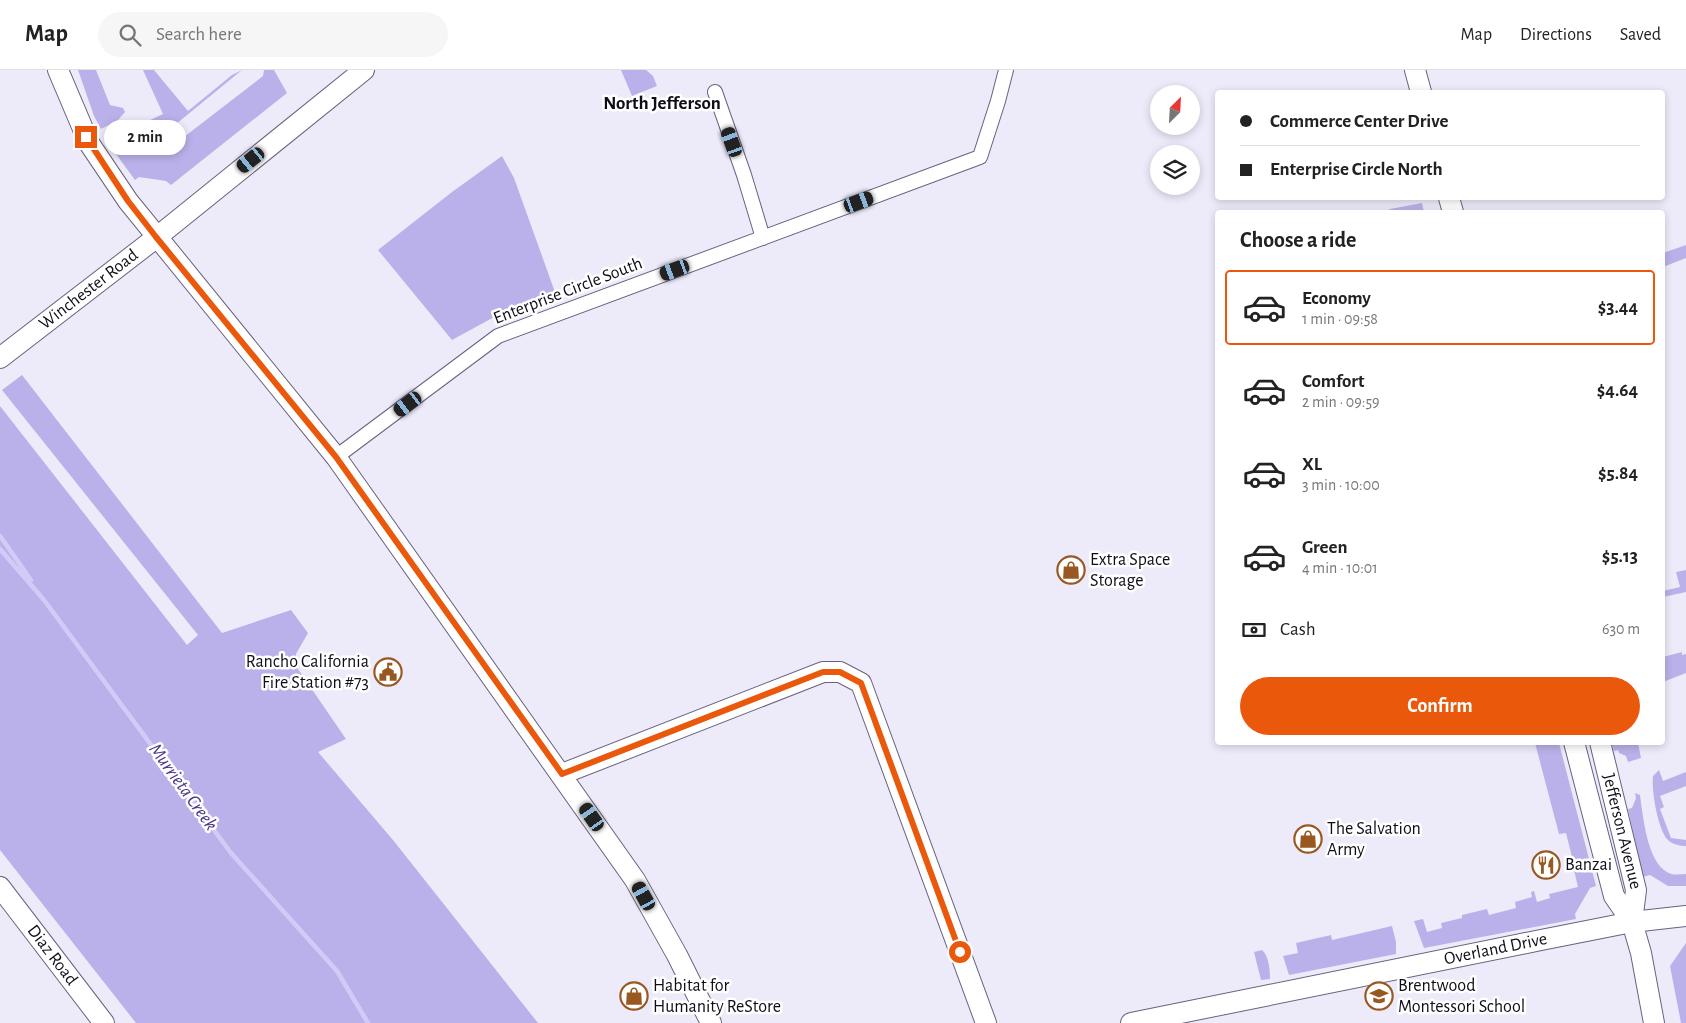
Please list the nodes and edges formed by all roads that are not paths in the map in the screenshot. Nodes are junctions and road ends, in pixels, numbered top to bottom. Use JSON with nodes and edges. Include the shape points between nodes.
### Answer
{"nodes":[{"id":1,"x":58,"y":70,"type":"edge"},
{"id":2,"x":364,"y":70,"type":"edge"},
{"id":3,"x":1006,"y":70,"type":"edge"},
{"id":4,"x":1415,"y":70,"type":"edge"},
{"id":5,"x":1420,"y":90,"type":"edge"},
{"id":6,"x":714,"y":92,"type":"dead end"},
{"id":7,"x":156,"y":237,"type":"junction"},
{"id":8,"x":763,"y":238,"type":"junction"},
{"id":9,"x":0,"y":358,"type":"edge"},
{"id":10,"x":336,"y":457,"type":"junction"},
{"id":11,"x":1575,"y":745,"type":"edge"},
{"id":12,"x":1601,"y":745,"type":"edge"},
{"id":13,"x":562,"y":774,"type":"junction"},
{"id":14,"x":0,"y":887,"type":"edge"},
{"id":15,"x":1686,"y":916,"type":"edge"},
{"id":16,"x":1632,"y":922,"type":"junction"},
{"id":17,"x":104,"y":1023,"type":"edge"},
{"id":18,"x":711,"y":1023,"type":"edge"},
{"id":19,"x":986,"y":1023,"type":"edge"},
{"id":20,"x":1131,"y":1023,"type":"edge"},
{"id":21,"x":1654,"y":1023,"type":"edge"}],
"edges":[{"from":1,"to":7,"type":"street","via":[[89,143]]},
{"from":2,"to":7,"type":"street","name":"Winchester Road"},
{"from":3,"to":8,"type":"street","name":"Enterprise Circle South","via":[[980,157]]},
{"from":4,"to":5,"type":"street"},
{"from":6,"to":8,"type":"street"},
{"from":7,"to":9,"type":"street","name":"Winchester Road"},
{"from":7,"to":10,"type":"street"},
{"from":8,"to":10,"type":"street","name":"Enterprise Circle South","via":[[498,336]]},
{"from":10,"to":13,"type":"street"},
{"from":11,"to":16,"type":"street","name":"Jefferson Avenue","via":[[1614,896]]},
{"from":12,"to":16,"type":"street","name":"Jefferson Avenue","via":[[1636,890]]},
{"from":13,"to":18,"type":"street","via":[[635,880]]},
{"from":13,"to":19,"type":"street","via":[[823,672],[840,672],[861,683]]},
{"from":14,"to":17,"type":"street","name":"Diaz Road"},
{"from":15,"to":16,"type":"street","name":"Overland Drive"},
{"from":16,"to":20,"type":"street","name":"Overland Drive"},
{"from":16,"to":21,"type":"street","name":"Jefferson Avenue"}]}
